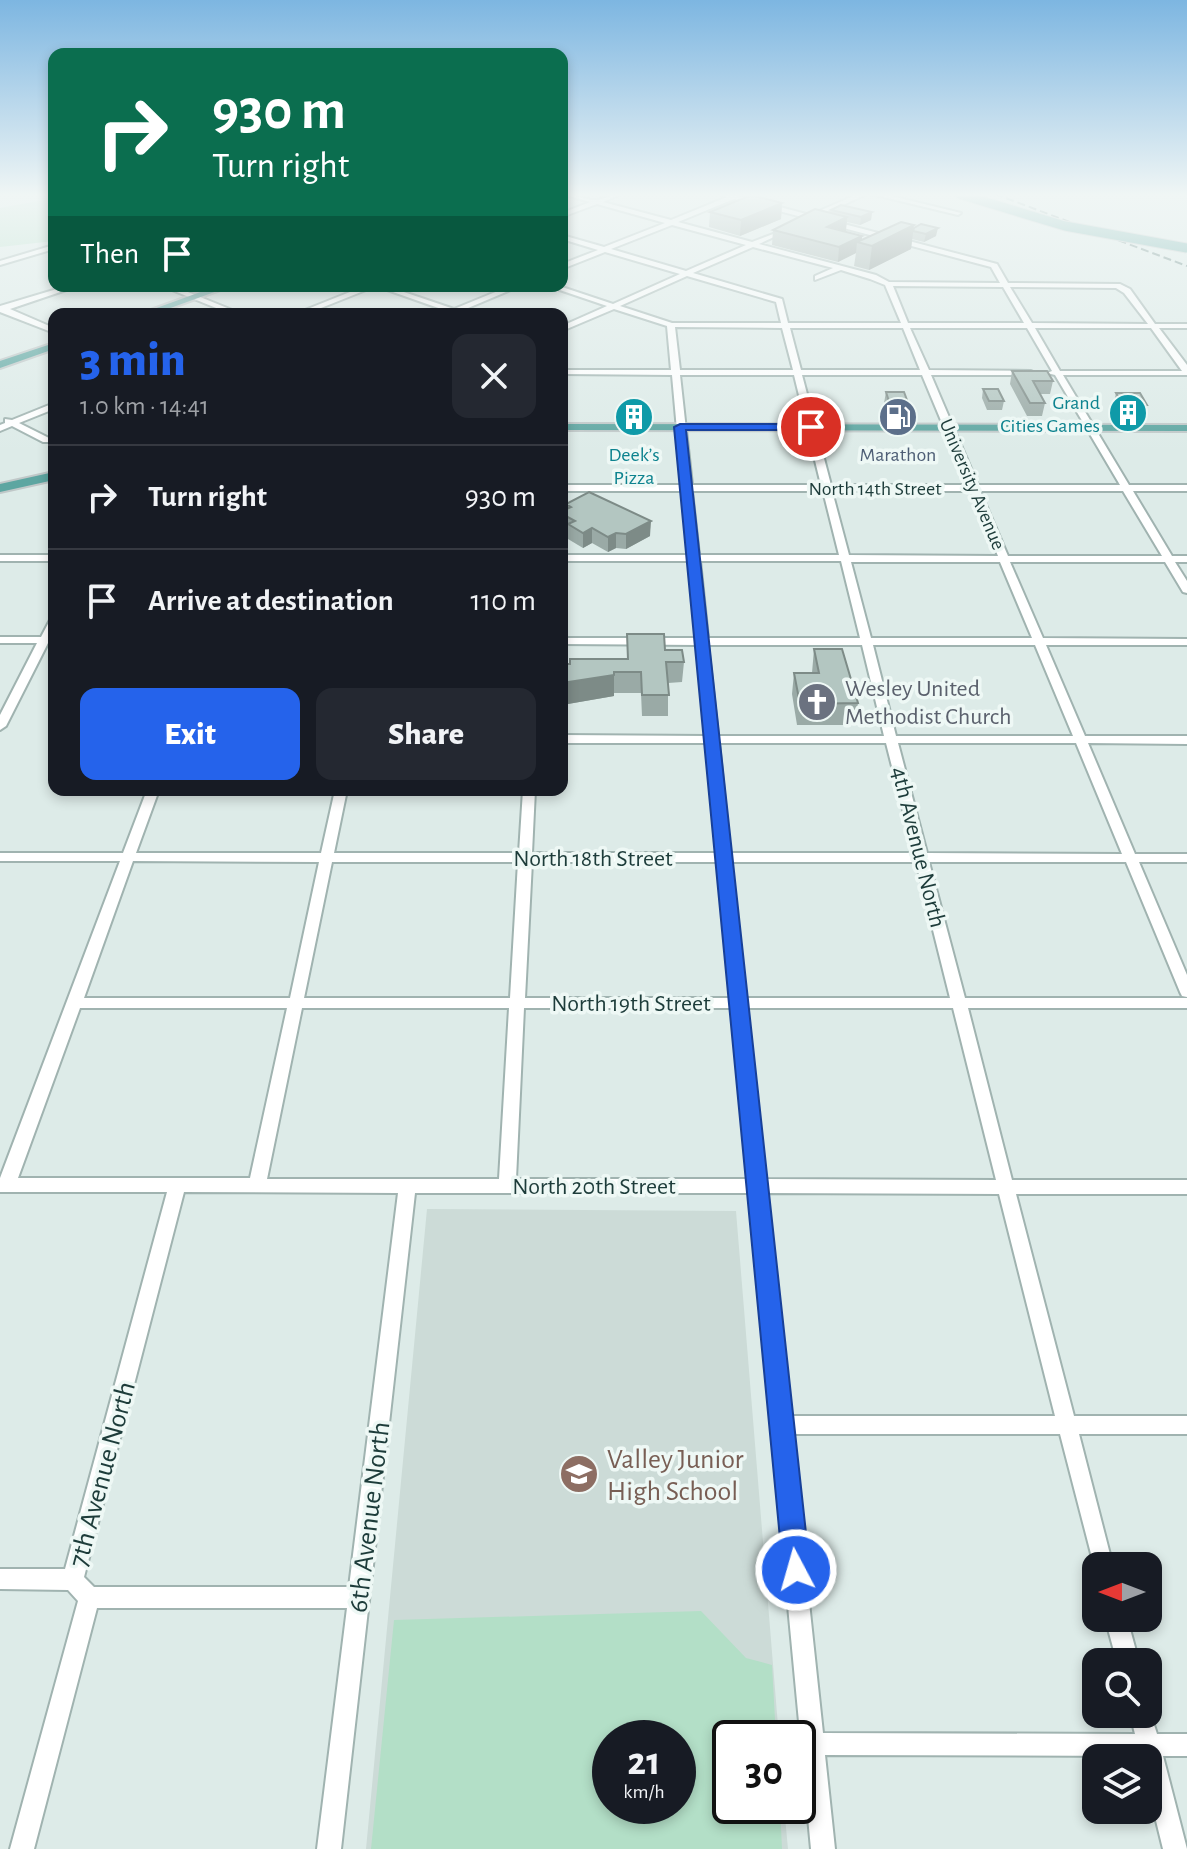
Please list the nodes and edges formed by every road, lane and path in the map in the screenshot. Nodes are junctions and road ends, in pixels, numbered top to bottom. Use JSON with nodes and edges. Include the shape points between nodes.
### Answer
{"nodes":[{"id":1,"x":671,"y":280,"type":"edge"},
{"id":2,"x":711,"y":280,"type":"edge"},
{"id":3,"x":877,"y":280,"type":"edge"},
{"id":4,"x":1005,"y":280,"type":"edge"},
{"id":5,"x":888,"y":284,"type":"junction"},
{"id":6,"x":1007,"y":284,"type":"junction"},
{"id":7,"x":568,"y":291,"type":"edge"},
{"id":8,"x":55,"y":292,"type":"edge"},
{"id":9,"x":181,"y":292,"type":"edge"},
{"id":10,"x":209,"y":292,"type":"edge"},
{"id":11,"x":356,"y":292,"type":"edge"},
{"id":12,"x":396,"y":292,"type":"edge"},
{"id":13,"x":502,"y":292,"type":"edge"},
{"id":14,"x":194,"y":297,"type":"junction"},
{"id":15,"x":615,"y":306,"type":"junction"},
{"id":16,"x":162,"y":308,"type":"edge"},
{"id":17,"x":222,"y":308,"type":"edge"},
{"id":18,"x":315,"y":308,"type":"edge"},
{"id":19,"x":440,"y":308,"type":"edge"},
{"id":20,"x":465,"y":308,"type":"edge"},
{"id":21,"x":1,"y":309,"type":"edge"},
{"id":22,"x":671,"y":325,"type":"junction"},
{"id":23,"x":785,"y":325,"type":"junction"},
{"id":24,"x":568,"y":326,"type":"edge"},
{"id":25,"x":907,"y":326,"type":"junction"},
{"id":26,"x":1032,"y":326,"type":"junction"},
{"id":27,"x":1153,"y":326,"type":"junction"},
{"id":28,"x":1187,"y":326,"type":"edge"},
{"id":29,"x":48,"y":329,"type":"edge"},
{"id":30,"x":48,"y":348,"type":"edge"},
{"id":31,"x":0,"y":365,"type":"edge"},
{"id":32,"x":568,"y":372,"type":"edge"},
{"id":33,"x":676,"y":372,"type":"junction"},
{"id":34,"x":797,"y":372,"type":"junction"},
{"id":35,"x":927,"y":372,"type":"junction"},
{"id":36,"x":1187,"y":372,"type":"edge"},
{"id":37,"x":1059,"y":373,"type":"junction"},
{"id":38,"x":48,"y":408,"type":"edge"},
{"id":39,"x":0,"y":418,"type":"edge"},
{"id":40,"x":11,"y":423,"type":"junction"},
{"id":41,"x":568,"y":427,"type":"edge"},
{"id":42,"x":680,"y":427,"type":"junction"},
{"id":43,"x":811,"y":427,"type":"junction"},
{"id":44,"x":0,"y":428,"type":"edge"},
{"id":45,"x":950,"y":428,"type":"junction"},
{"id":46,"x":1187,"y":428,"type":"edge"},
{"id":47,"x":1092,"y":429,"type":"junction"},
{"id":48,"x":46,"y":440,"type":"dead end"},
{"id":49,"x":48,"y":477,"type":"edge"},
{"id":50,"x":0,"y":488,"type":"edge"},
{"id":51,"x":568,"y":488,"type":"edge"},
{"id":52,"x":686,"y":488,"type":"junction"},
{"id":53,"x":827,"y":488,"type":"junction"},
{"id":54,"x":975,"y":488,"type":"junction"},
{"id":55,"x":1127,"y":488,"type":"junction"},
{"id":56,"x":1187,"y":488,"type":"edge"},
{"id":57,"x":0,"y":558,"type":"edge"},
{"id":58,"x":48,"y":558,"type":"edge"},
{"id":59,"x":568,"y":558,"type":"edge"},
{"id":60,"x":693,"y":558,"type":"junction"},
{"id":61,"x":1004,"y":558,"type":"junction"},
{"id":62,"x":845,"y":559,"type":"junction"},
{"id":63,"x":1168,"y":559,"type":"junction"},
{"id":64,"x":1187,"y":559,"type":"edge"},
{"id":65,"x":1187,"y":590,"type":"edge"},
{"id":66,"x":0,"y":640,"type":"edge"},
{"id":67,"x":48,"y":640,"type":"edge"},
{"id":68,"x":568,"y":641,"type":"edge"},
{"id":69,"x":702,"y":641,"type":"junction"},
{"id":70,"x":866,"y":641,"type":"junction"},
{"id":71,"x":1040,"y":641,"type":"junction"},
{"id":72,"x":48,"y":642,"type":"edge"},
{"id":73,"x":1187,"y":642,"type":"edge"},
{"id":74,"x":0,"y":726,"type":"edge"},
{"id":75,"x":568,"y":739,"type":"edge"},
{"id":76,"x":892,"y":740,"type":"junction"},
{"id":77,"x":1081,"y":740,"type":"junction"},
{"id":78,"x":1187,"y":740,"type":"edge"},
{"id":79,"x":712,"y":741,"type":"junction"},
{"id":80,"x":151,"y":796,"type":"edge"},
{"id":81,"x":340,"y":796,"type":"edge"},
{"id":82,"x":529,"y":796,"type":"edge"},
{"id":83,"x":0,"y":857,"type":"edge"},
{"id":84,"x":128,"y":858,"type":"junction"},
{"id":85,"x":326,"y":858,"type":"junction"},
{"id":86,"x":525,"y":858,"type":"junction"},
{"id":87,"x":724,"y":858,"type":"junction"},
{"id":88,"x":922,"y":858,"type":"junction"},
{"id":89,"x":1131,"y":858,"type":"junction"},
{"id":90,"x":1187,"y":858,"type":"edge"},
{"id":91,"x":1187,"y":992,"type":"edge"},
{"id":92,"x":75,"y":1003,"type":"junction"},
{"id":93,"x":517,"y":1003,"type":"junction"},
{"id":94,"x":738,"y":1003,"type":"junction"},
{"id":95,"x":960,"y":1003,"type":"junction"},
{"id":96,"x":1187,"y":1003,"type":"edge"},
{"id":97,"x":296,"y":1004,"type":"junction"},
{"id":98,"x":4,"y":1185,"type":"edge"},
{"id":99,"x":177,"y":1186,"type":"junction"},
{"id":100,"x":257,"y":1186,"type":"junction"},
{"id":101,"x":407,"y":1186,"type":"junction"},
{"id":102,"x":507,"y":1186,"type":"junction"},
{"id":103,"x":757,"y":1187,"type":"junction"},
{"id":104,"x":1005,"y":1187,"type":"junction"},
{"id":105,"x":1187,"y":1187,"type":"edge"},
{"id":106,"x":782,"y":1425,"type":"junction"},
{"id":107,"x":1067,"y":1425,"type":"junction"},
{"id":108,"x":1187,"y":1425,"type":"edge"},
{"id":109,"x":1099,"y":1552,"type":"edge"},
{"id":110,"x":0,"y":1579,"type":"edge"},
{"id":111,"x":73,"y":1580,"type":"junction"},
{"id":112,"x":359,"y":1597,"type":"junction"},
{"id":113,"x":89,"y":1598,"type":"junction"},
{"id":114,"x":812,"y":1720,"type":"edge"},
{"id":115,"x":816,"y":1744,"type":"edge"},
{"id":116,"x":1082,"y":1745,"type":"edge"},
{"id":117,"x":1162,"y":1745,"type":"edge"},
{"id":118,"x":1187,"y":1745,"type":"edge"},
{"id":119,"x":816,"y":1767,"type":"edge"},
{"id":120,"x":1162,"y":1797,"type":"edge"},
{"id":121,"x":22,"y":1849,"type":"edge"},
{"id":122,"x":329,"y":1849,"type":"edge"},
{"id":123,"x":823,"y":1849,"type":"edge"},
{"id":124,"x":1175,"y":1849,"type":"edge"}],
"edges":[{"from":1,"to":15,"type":"street"},
{"from":2,"to":23,"type":"street","name":"4th Avenue North","via":[[779,301]]},
{"from":3,"to":5,"type":"street"},
{"from":4,"to":6,"type":"street"},
{"from":5,"to":6,"type":"street"},
{"from":5,"to":25,"type":"street","name":"University Avenue"},
{"from":6,"to":26,"type":"street"},
{"from":6,"to":27,"type":"street","via":[[1117,286],[1127,291]]},
{"from":7,"to":15,"type":"street"},
{"from":8,"to":21,"type":"street"},
{"from":9,"to":14,"type":"street"},
{"from":10,"to":14,"type":"main road"},
{"from":11,"to":18,"type":"street"},
{"from":12,"to":19,"type":"street"},
{"from":13,"to":20,"type":"street"},
{"from":14,"to":16,"type":"main road"},
{"from":14,"to":17,"type":"street"},
{"from":15,"to":22,"type":"street"},
{"from":15,"to":24,"type":"street"},
{"from":21,"to":29,"type":"street"},
{"from":22,"to":23,"type":"street"},
{"from":22,"to":33,"type":"street"},
{"from":23,"to":25,"type":"street"},
{"from":23,"to":34,"type":"street","name":"4th Avenue North"},
{"from":25,"to":26,"type":"street"},
{"from":25,"to":35,"type":"street","name":"University Avenue"},
{"from":26,"to":27,"type":"street"},
{"from":26,"to":37,"type":"street"},
{"from":27,"to":28,"type":"street"},
{"from":27,"to":36,"type":"street"},
{"from":30,"to":31,"type":"main road"},
{"from":32,"to":33,"type":"street"},
{"from":33,"to":34,"type":"street"},
{"from":33,"to":42,"type":"street"},
{"from":34,"to":35,"type":"street"},
{"from":34,"to":43,"type":"street","name":"4th Avenue North"},
{"from":35,"to":37,"type":"street"},
{"from":35,"to":45,"type":"street","name":"University Avenue"},
{"from":36,"to":37,"type":"street"},
{"from":37,"to":47,"type":"street"},
{"from":38,"to":40,"type":"street"},
{"from":39,"to":40,"type":"street"},
{"from":40,"to":44,"type":"street"},
{"from":40,"to":48,"type":"street"},
{"from":41,"to":42,"type":"main road"},
{"from":42,"to":43,"type":"main road"},
{"from":42,"to":52,"type":"street"},
{"from":43,"to":45,"type":"main road"},
{"from":43,"to":53,"type":"street","name":"4th Avenue North"},
{"from":45,"to":47,"type":"main road"},
{"from":45,"to":54,"type":"street","name":"University Avenue"},
{"from":46,"to":47,"type":"main road"},
{"from":47,"to":55,"type":"street"},
{"from":49,"to":50,"type":"main road"},
{"from":51,"to":52,"type":"street","name":"North 14th Street"},
{"from":52,"to":53,"type":"street","name":"North 14th Street"},
{"from":52,"to":60,"type":"street"},
{"from":53,"to":54,"type":"street","name":"North 14th Street"},
{"from":53,"to":62,"type":"street","name":"4th Avenue North"},
{"from":54,"to":55,"type":"street","name":"North 14th Street"},
{"from":54,"to":61,"type":"street","name":"University Avenue"},
{"from":55,"to":56,"type":"street","name":"North 14th Street"},
{"from":55,"to":63,"type":"street"},
{"from":57,"to":58,"type":"street"},
{"from":59,"to":60,"type":"street"},
{"from":60,"to":62,"type":"street"},
{"from":60,"to":69,"type":"street"},
{"from":61,"to":62,"type":"street"},
{"from":61,"to":63,"type":"street"},
{"from":61,"to":71,"type":"street","name":"University Avenue"},
{"from":62,"to":70,"type":"street","name":"4th Avenue North"},
{"from":63,"to":64,"type":"street"},
{"from":63,"to":65,"type":"street"},
{"from":66,"to":67,"type":"street"},
{"from":68,"to":69,"type":"street"},
{"from":69,"to":70,"type":"street"},
{"from":69,"to":79,"type":"street"},
{"from":70,"to":71,"type":"street"},
{"from":70,"to":76,"type":"street","name":"4th Avenue North"},
{"from":71,"to":73,"type":"street"},
{"from":71,"to":77,"type":"street","name":"University Avenue"},
{"from":72,"to":74,"type":"street"},
{"from":75,"to":79,"type":"street"},
{"from":76,"to":77,"type":"street"},
{"from":76,"to":79,"type":"street"},
{"from":76,"to":88,"type":"street","name":"4th Avenue North"},
{"from":77,"to":78,"type":"street"},
{"from":77,"to":89,"type":"street","name":"University Avenue"},
{"from":79,"to":87,"type":"street"},
{"from":80,"to":84,"type":"street"},
{"from":81,"to":85,"type":"street"},
{"from":82,"to":86,"type":"street"},
{"from":83,"to":84,"type":"street","name":"North 18th Street"},
{"from":84,"to":85,"type":"street","name":"North 18th Street"},
{"from":84,"to":92,"type":"street"},
{"from":85,"to":86,"type":"street","name":"North 18th Street"},
{"from":85,"to":97,"type":"street"},
{"from":86,"to":87,"type":"street","name":"North 18th Street"},
{"from":86,"to":93,"type":"street"},
{"from":87,"to":88,"type":"street","name":"North 18th Street"},
{"from":87,"to":94,"type":"street"},
{"from":88,"to":89,"type":"street","name":"North 18th Street"},
{"from":88,"to":95,"type":"street","name":"4th Avenue North"},
{"from":89,"to":90,"type":"street","name":"North 18th Street"},
{"from":89,"to":91,"type":"street","name":"University Avenue"},
{"from":92,"to":97,"type":"street","name":"North 19th Street"},
{"from":92,"to":98,"type":"street"},
{"from":93,"to":94,"type":"street","name":"North 19th Street"},
{"from":93,"to":97,"type":"street","name":"North 19th Street"},
{"from":93,"to":102,"type":"street"},
{"from":94,"to":95,"type":"street","name":"North 19th Street"},
{"from":94,"to":103,"type":"street"},
{"from":95,"to":96,"type":"street","name":"North 19th Street"},
{"from":95,"to":104,"type":"street","name":"4th Avenue North"},
{"from":97,"to":100,"type":"street"},
{"from":98,"to":99,"type":"street","name":"North 20th Street"},
{"from":99,"to":100,"type":"street","name":"North 20th Street"},
{"from":99,"to":111,"type":"street","name":"7th Avenue North"},
{"from":100,"to":101,"type":"street","name":"North 20th Street"},
{"from":101,"to":102,"type":"street","name":"North 20th Street"},
{"from":101,"to":112,"type":"street","name":"6th Avenue North"},
{"from":102,"to":103,"type":"street","name":"North 20th Street"},
{"from":103,"to":104,"type":"street","name":"North 20th Street"},
{"from":103,"to":106,"type":"street"},
{"from":104,"to":105,"type":"street","name":"North 20th Street"},
{"from":104,"to":107,"type":"street","name":"4th Avenue North"},
{"from":106,"to":107,"type":"street"},
{"from":106,"to":114,"type":"street"},
{"from":107,"to":108,"type":"street"},
{"from":107,"to":109,"type":"street","name":"4th Avenue North"},
{"from":110,"to":111,"type":"street"},
{"from":111,"to":113,"type":"street","name":"7th Avenue North"},
{"from":112,"to":113,"type":"street"},
{"from":112,"to":122,"type":"street","name":"6th Avenue North"},
{"from":113,"to":121,"type":"street","name":"7th Avenue North"},
{"from":115,"to":116,"type":"street"},
{"from":117,"to":118,"type":"street"},
{"from":119,"to":123,"type":"street"},
{"from":120,"to":124,"type":"street"}]}
